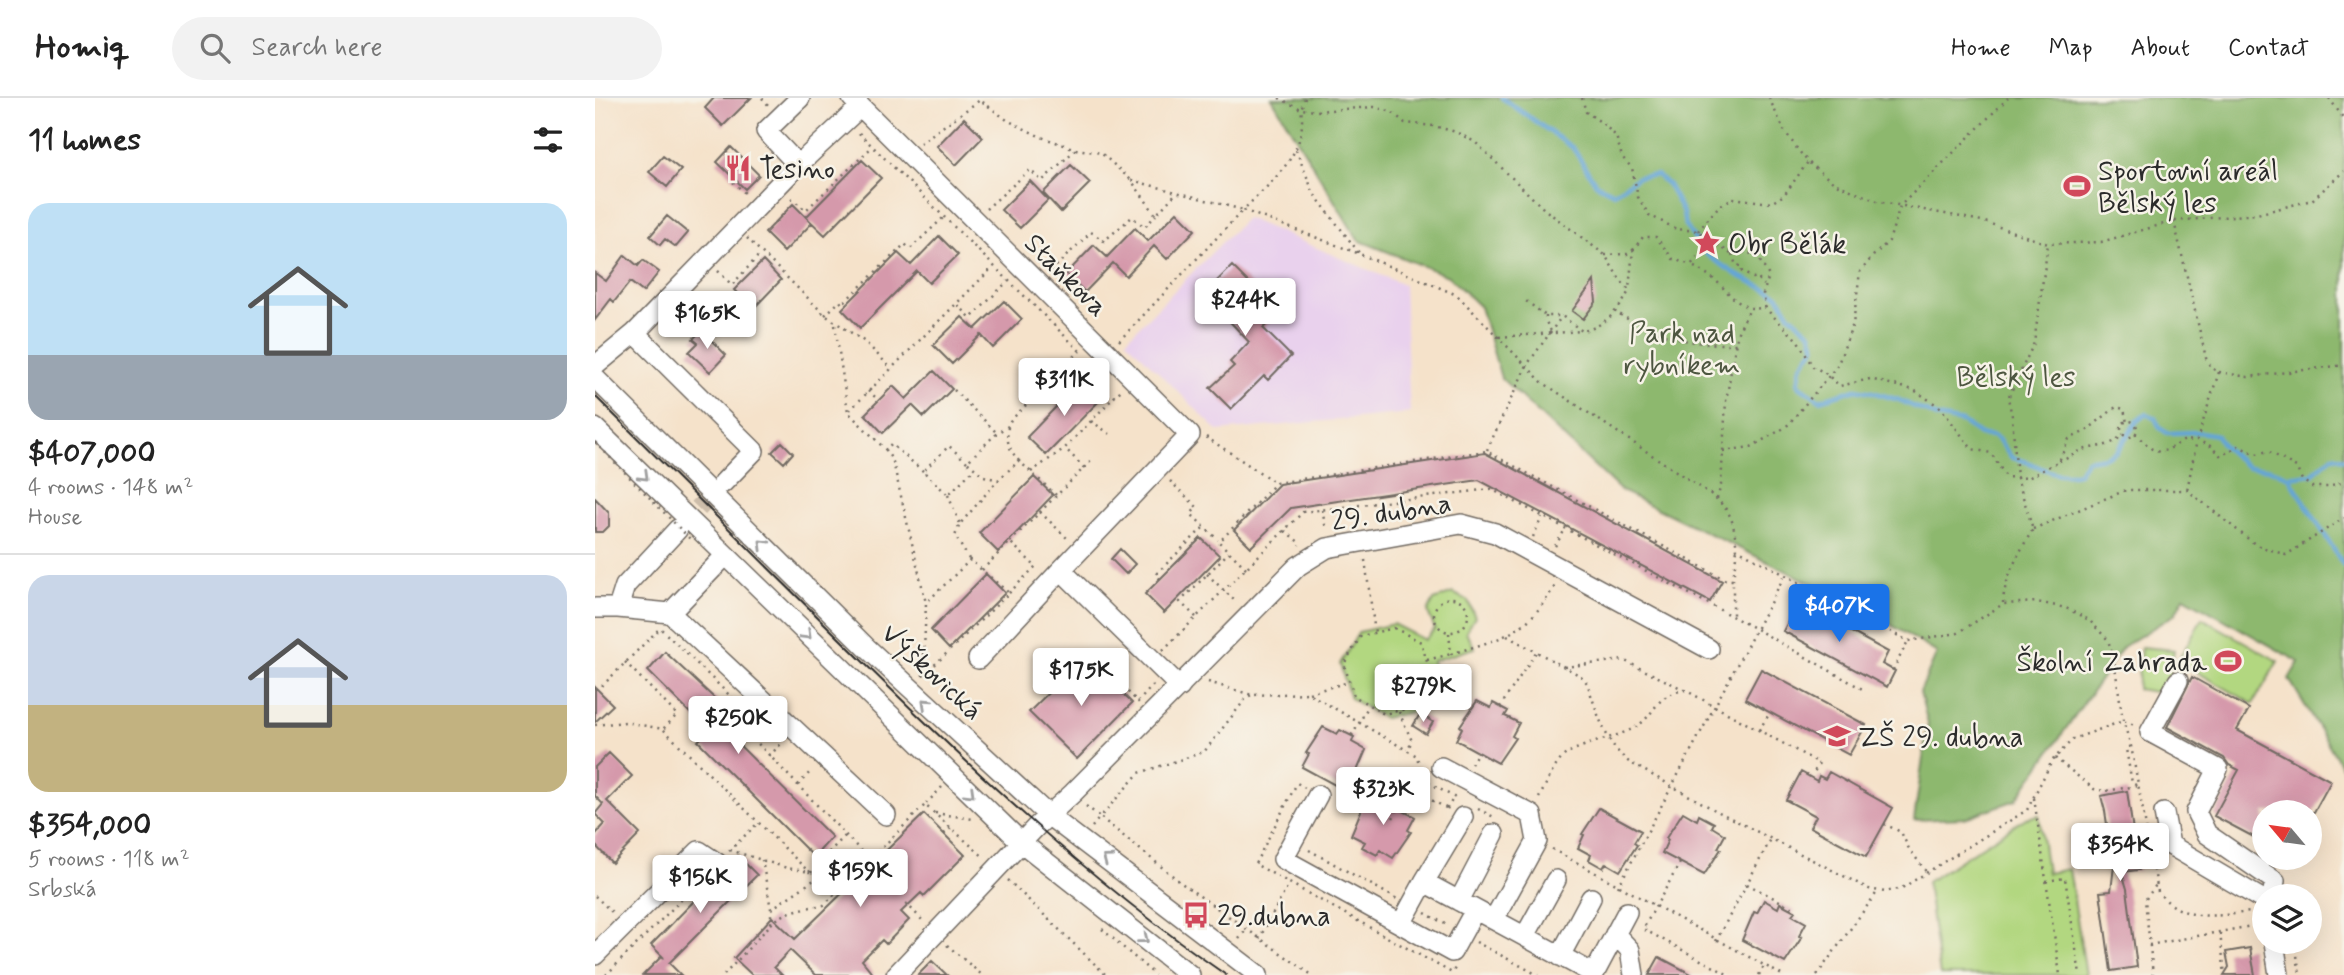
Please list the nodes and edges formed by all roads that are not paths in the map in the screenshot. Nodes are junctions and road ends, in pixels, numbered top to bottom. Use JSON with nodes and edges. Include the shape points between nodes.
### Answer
{"nodes":[{"id":1,"x":800,"y":98,"type":"edge"},
{"id":2,"x":856,"y":112,"type":"edge"},
{"id":3,"x":798,"y":165,"type":"junction"},
{"id":4,"x":635,"y":333,"type":"junction"},
{"id":5,"x":595,"y":366,"type":"edge"},
{"id":6,"x":595,"y":377,"type":"edge"},
{"id":7,"x":595,"y":428,"type":"edge"},
{"id":8,"x":723,"y":483,"type":"tunnel mouth"},
{"id":9,"x":685,"y":535,"type":"tunnel mouth"},
{"id":10,"x":725,"y":556,"type":"junction"},
{"id":11,"x":1061,"y":570,"type":"junction"},
{"id":12,"x":595,"y":608,"type":"edge"},
{"id":13,"x":618,"y":608,"type":"junction"},
{"id":14,"x":670,"y":613,"type":"junction"},
{"id":15,"x":1709,"y":649,"type":"dead end"},
{"id":16,"x":978,"y":659,"type":"dead end"},
{"id":17,"x":2178,"y":681,"type":"dead end"},
{"id":18,"x":1179,"y":687,"type":"junction"},
{"id":19,"x":1441,"y":767,"type":"dead end"},
{"id":20,"x":1318,"y":795,"type":"dead end"},
{"id":21,"x":1455,"y":812,"type":"road end"},
{"id":22,"x":2164,"y":814,"type":"dead end"},
{"id":23,"x":886,"y":815,"type":"dead end"},
{"id":24,"x":1043,"y":820,"type":"junction"},
{"id":25,"x":1494,"y":834,"type":"dead end"},
{"id":26,"x":1021,"y":843,"type":"junction"},
{"id":27,"x":724,"y":857,"type":"road end"},
{"id":28,"x":1556,"y":880,"type":"dead end"},
{"id":29,"x":1424,"y":882,"type":"junction"},
{"id":30,"x":2274,"y":884,"type":"edge"},
{"id":31,"x":1591,"y":898,"type":"dead end"},
{"id":32,"x":2252,"y":901,"type":"edge"},
{"id":33,"x":1467,"y":905,"type":"junction"},
{"id":34,"x":1627,"y":912,"type":"dead end"},
{"id":35,"x":1494,"y":919,"type":"junction"},
{"id":36,"x":1401,"y":923,"type":"junction"},
{"id":37,"x":1615,"y":934,"type":"junction"},
{"id":38,"x":1525,"y":936,"type":"junction"},
{"id":39,"x":2276,"y":954,"type":"edge"},
{"id":40,"x":595,"y":956,"type":"edge"},
{"id":41,"x":1560,"y":956,"type":"junction"},
{"id":42,"x":1593,"y":974,"type":"edge"},
{"id":43,"x":897,"y":975,"type":"edge"},
{"id":44,"x":1190,"y":975,"type":"edge"},
{"id":45,"x":1258,"y":975,"type":"edge"},
{"id":46,"x":1634,"y":975,"type":"edge"},
{"id":47,"x":2279,"y":975,"type":"edge"}],
"edges":[{"from":1,"to":3,"type":"street","via":[[767,131]]},
{"from":2,"to":3,"type":"street","via":[[859,108]]},
{"from":2,"to":11,"type":"street","name":"Staňkova","via":[[1190,435]]},
{"from":3,"to":4,"type":"street"},
{"from":4,"to":5,"type":"street"},
{"from":4,"to":8,"type":"street","via":[[754,451]]},
{"from":24,"to":6,"type":"street","name":"Výškovická","one_way":true},
{"from":7,"to":10,"type":"street","one_way":true},
{"from":9,"to":13,"type":"street","via":[[625,586]]},
{"from":10,"to":14,"type":"street"},
{"from":10,"to":26,"type":"street","one_way":true},
{"from":11,"to":16,"type":"street","name":"Staňkova"},
{"from":11,"to":18,"type":"street"},
{"from":12,"to":13,"type":"street"},
{"from":13,"to":14,"type":"street"},
{"from":14,"to":23,"type":"street"},
{"from":15,"to":18,"type":"street","name":"29. dubna","via":[[1495,533],[1461,524],[1327,548],[1299,566]]},
{"from":17,"to":30,"type":"street","via":[[2150,732],[2218,769],[2196,811],[2207,834]]},
{"from":18,"to":24,"type":"street","name":"29. dubna"},
{"from":19,"to":35,"type":"street","via":[[1532,815],[1537,841]]},
{"from":20,"to":36,"type":"street","via":[[1283,859]]},
{"from":21,"to":29,"type":"street"},
{"from":22,"to":32,"type":"street","via":[[2170,845]]},
{"from":24,"to":26,"type":"street","name":"29. dubna"},
{"from":45,"to":24,"type":"street","name":"Výškovická","one_way":true},
{"from":25,"to":33,"type":"street"},
{"from":26,"to":43,"type":"street","name":"29. dubna","via":[[994,866]]},
{"from":26,"to":44,"type":"street","one_way":true},
{"from":27,"to":40,"type":"street","via":[[699,851]]},
{"from":28,"to":38,"type":"street"},
{"from":29,"to":33,"type":"street"},
{"from":29,"to":36,"type":"street"},
{"from":31,"to":41,"type":"street"},
{"from":33,"to":35,"type":"street"},
{"from":33,"to":36,"type":"street","via":[[1452,951]]},
{"from":34,"to":37,"type":"street"},
{"from":35,"to":38,"type":"street"},
{"from":37,"to":42,"type":"street"},
{"from":37,"to":46,"type":"street","via":[[1630,950]]},
{"from":38,"to":41,"type":"street"},
{"from":39,"to":47,"type":"street"},
{"from":41,"to":42,"type":"street"}]}
